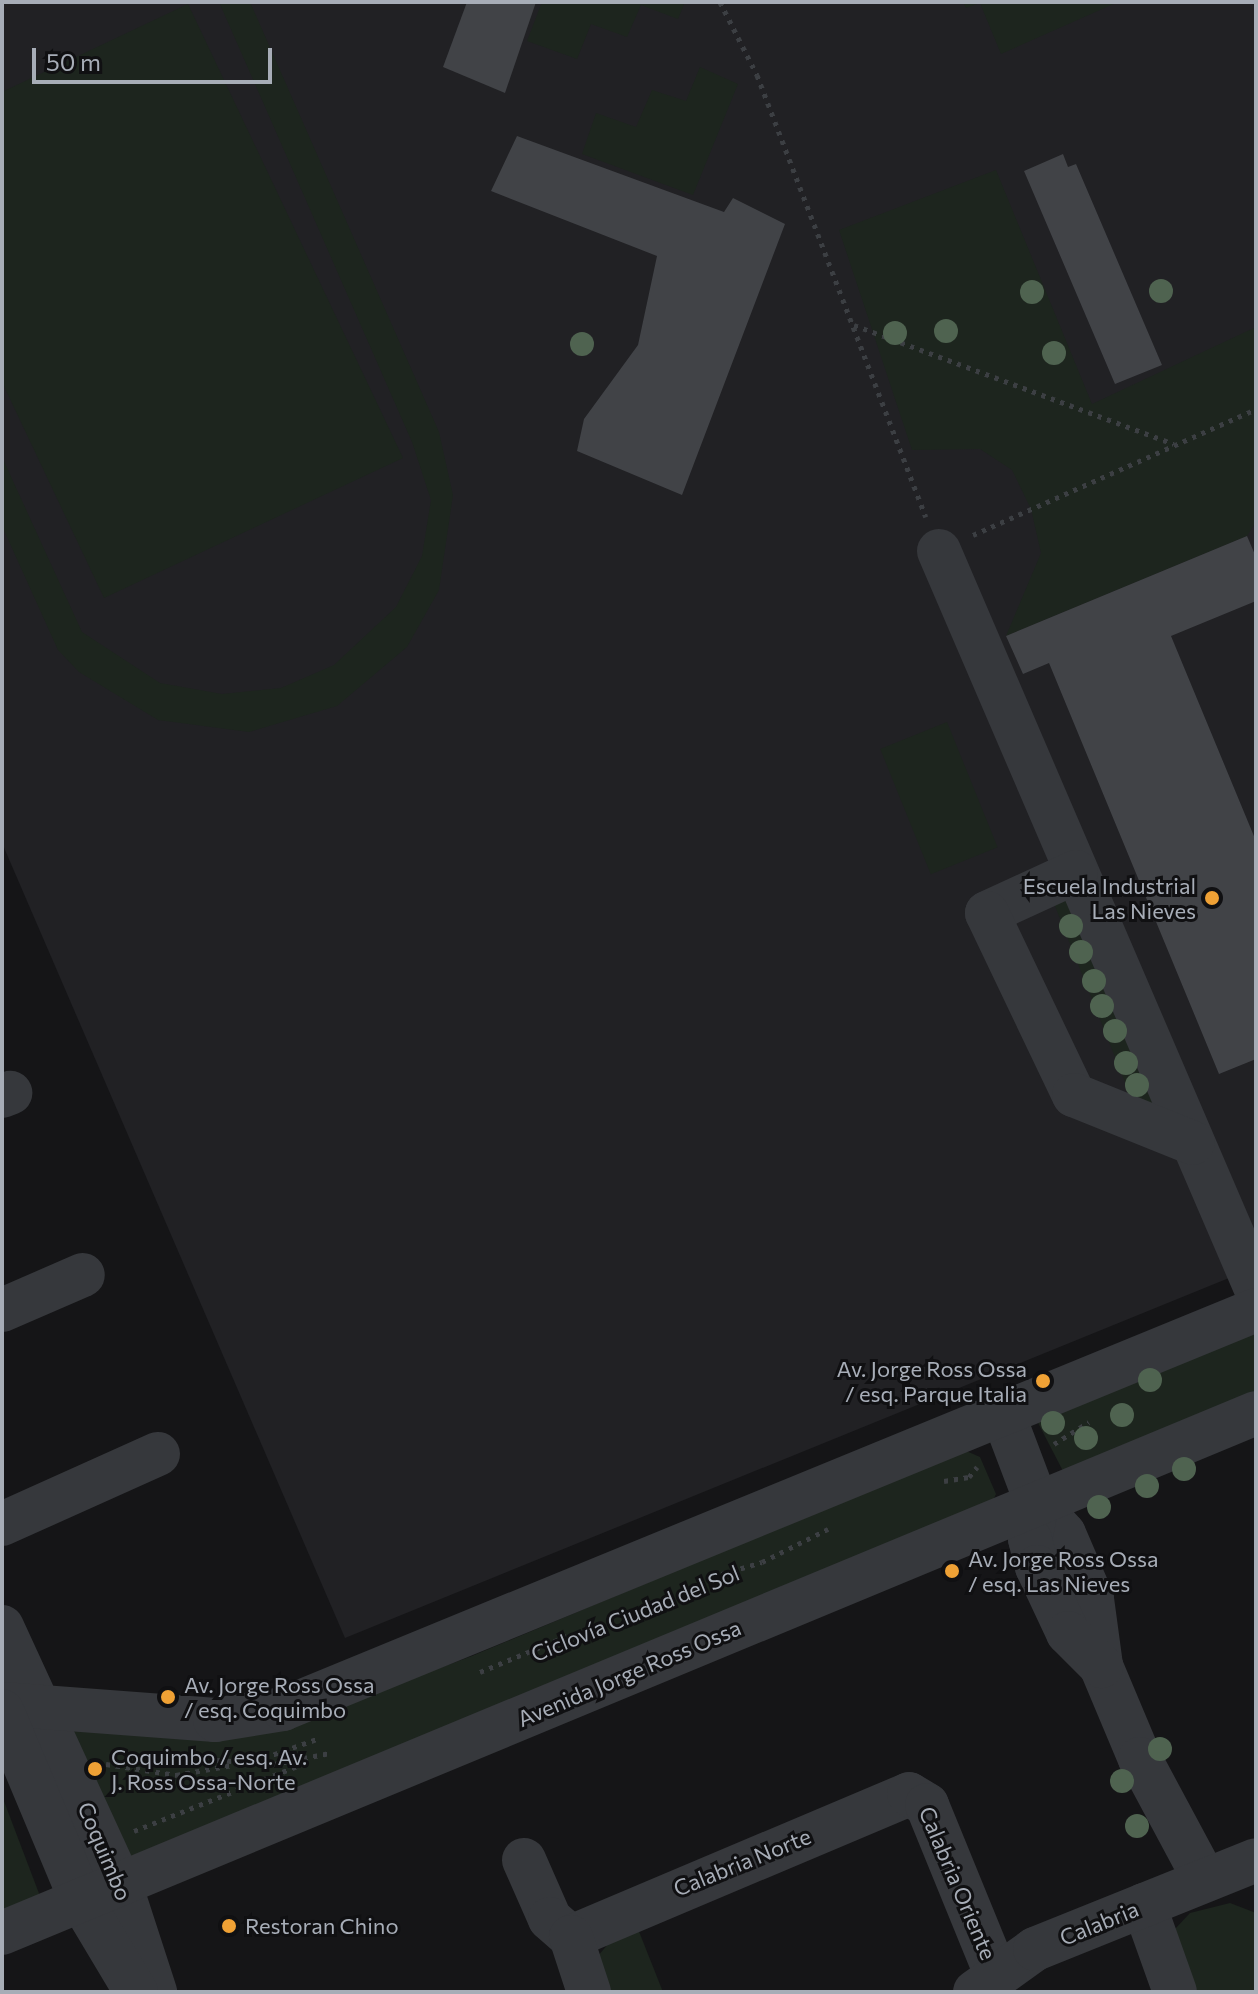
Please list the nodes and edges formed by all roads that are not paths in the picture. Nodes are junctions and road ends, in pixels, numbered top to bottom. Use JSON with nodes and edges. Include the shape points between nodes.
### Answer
{"nodes":[{"id":1,"x":939,"y":551,"type":"road end"},
{"id":2,"x":1076,"y":872,"type":"junction"},
{"id":3,"x":1193,"y":1143,"type":"junction"},
{"id":4,"x":83,"y":1275,"type":"dead end"},
{"id":5,"x":1256,"y":1289,"type":"edge"},
{"id":6,"x":2,"y":1310,"type":"edge"},
{"id":7,"x":1256,"y":1310,"type":"edge"},
{"id":8,"x":1256,"y":1413,"type":"edge"},
{"id":9,"x":1003,"y":1414,"type":"junction"},
{"id":10,"x":158,"y":1454,"type":"dead end"},
{"id":11,"x":1037,"y":1504,"type":"junction"},
{"id":12,"x":2,"y":1524,"type":"edge"},
{"id":13,"x":2,"y":1627,"type":"edge"},
{"id":14,"x":15,"y":1707,"type":"edge"},
{"id":15,"x":916,"y":1795,"type":"joint"},
{"id":16,"x":524,"y":1860,"type":"dead end"},
{"id":17,"x":1253,"y":1866,"type":"edge"},
{"id":18,"x":101,"y":1892,"type":"junction"},
{"id":19,"x":1175,"y":1893,"type":"junction"},
{"id":20,"x":2,"y":1933,"type":"edge"},
{"id":21,"x":571,"y":1937,"type":"junction"},
{"id":22,"x":985,"y":1983,"type":"edge"},
{"id":23,"x":136,"y":1992,"type":"edge"},
{"id":24,"x":155,"y":1992,"type":"edge"},
{"id":25,"x":589,"y":1992,"type":"edge"},
{"id":26,"x":1175,"y":1992,"type":"edge"}],
"edges":[{"from":1,"to":2,"type":"street"},
{"from":2,"to":3,"type":"street"},
{"from":2,"to":3,"type":"street","via":[[987,913],[1074,1095]]},
{"from":3,"to":5,"type":"street"},
{"from":4,"to":6,"type":"street"},
{"from":7,"to":9,"type":"street"},
{"from":8,"to":11,"type":"street","name":"Avenida Jorge Ross Ossa"},
{"from":9,"to":11,"type":"street"},
{"from":9,"to":14,"type":"street","via":[[283,1709],[215,1720]]},
{"from":10,"to":12,"type":"street"},
{"from":11,"to":18,"type":"street","name":"Avenida Jorge Ross Ossa"},
{"from":11,"to":19,"type":"street","via":[[1064,1534],[1092,1599],[1101,1666],[1140,1759]]},
{"from":13,"to":14,"type":"street","name":"Coquimbo"},
{"from":14,"to":18,"type":"street","name":"Coquimbo"},
{"from":14,"to":18,"type":"street","name":"Coquimbo","via":[[103,1843]]},
{"from":15,"to":21,"type":"street","name":"Calabria Norte"},
{"from":15,"to":22,"type":"street","name":"Calabria Oriente","via":[[927,1805]]},
{"from":16,"to":21,"type":"street","via":[[550,1919]]},
{"from":17,"to":19,"type":"street","name":"Calabria"},
{"from":18,"to":20,"type":"street","name":"Avenida Jorge Ross Ossa"},
{"from":18,"to":23,"type":"street","name":"Coquimbo"},
{"from":18,"to":24,"type":"street","name":"Coquimbo"},
{"from":19,"to":22,"type":"street","name":"Calabria","via":[[1035,1949]]},
{"from":19,"to":26,"type":"street"},
{"from":21,"to":25,"type":"street"}]}
